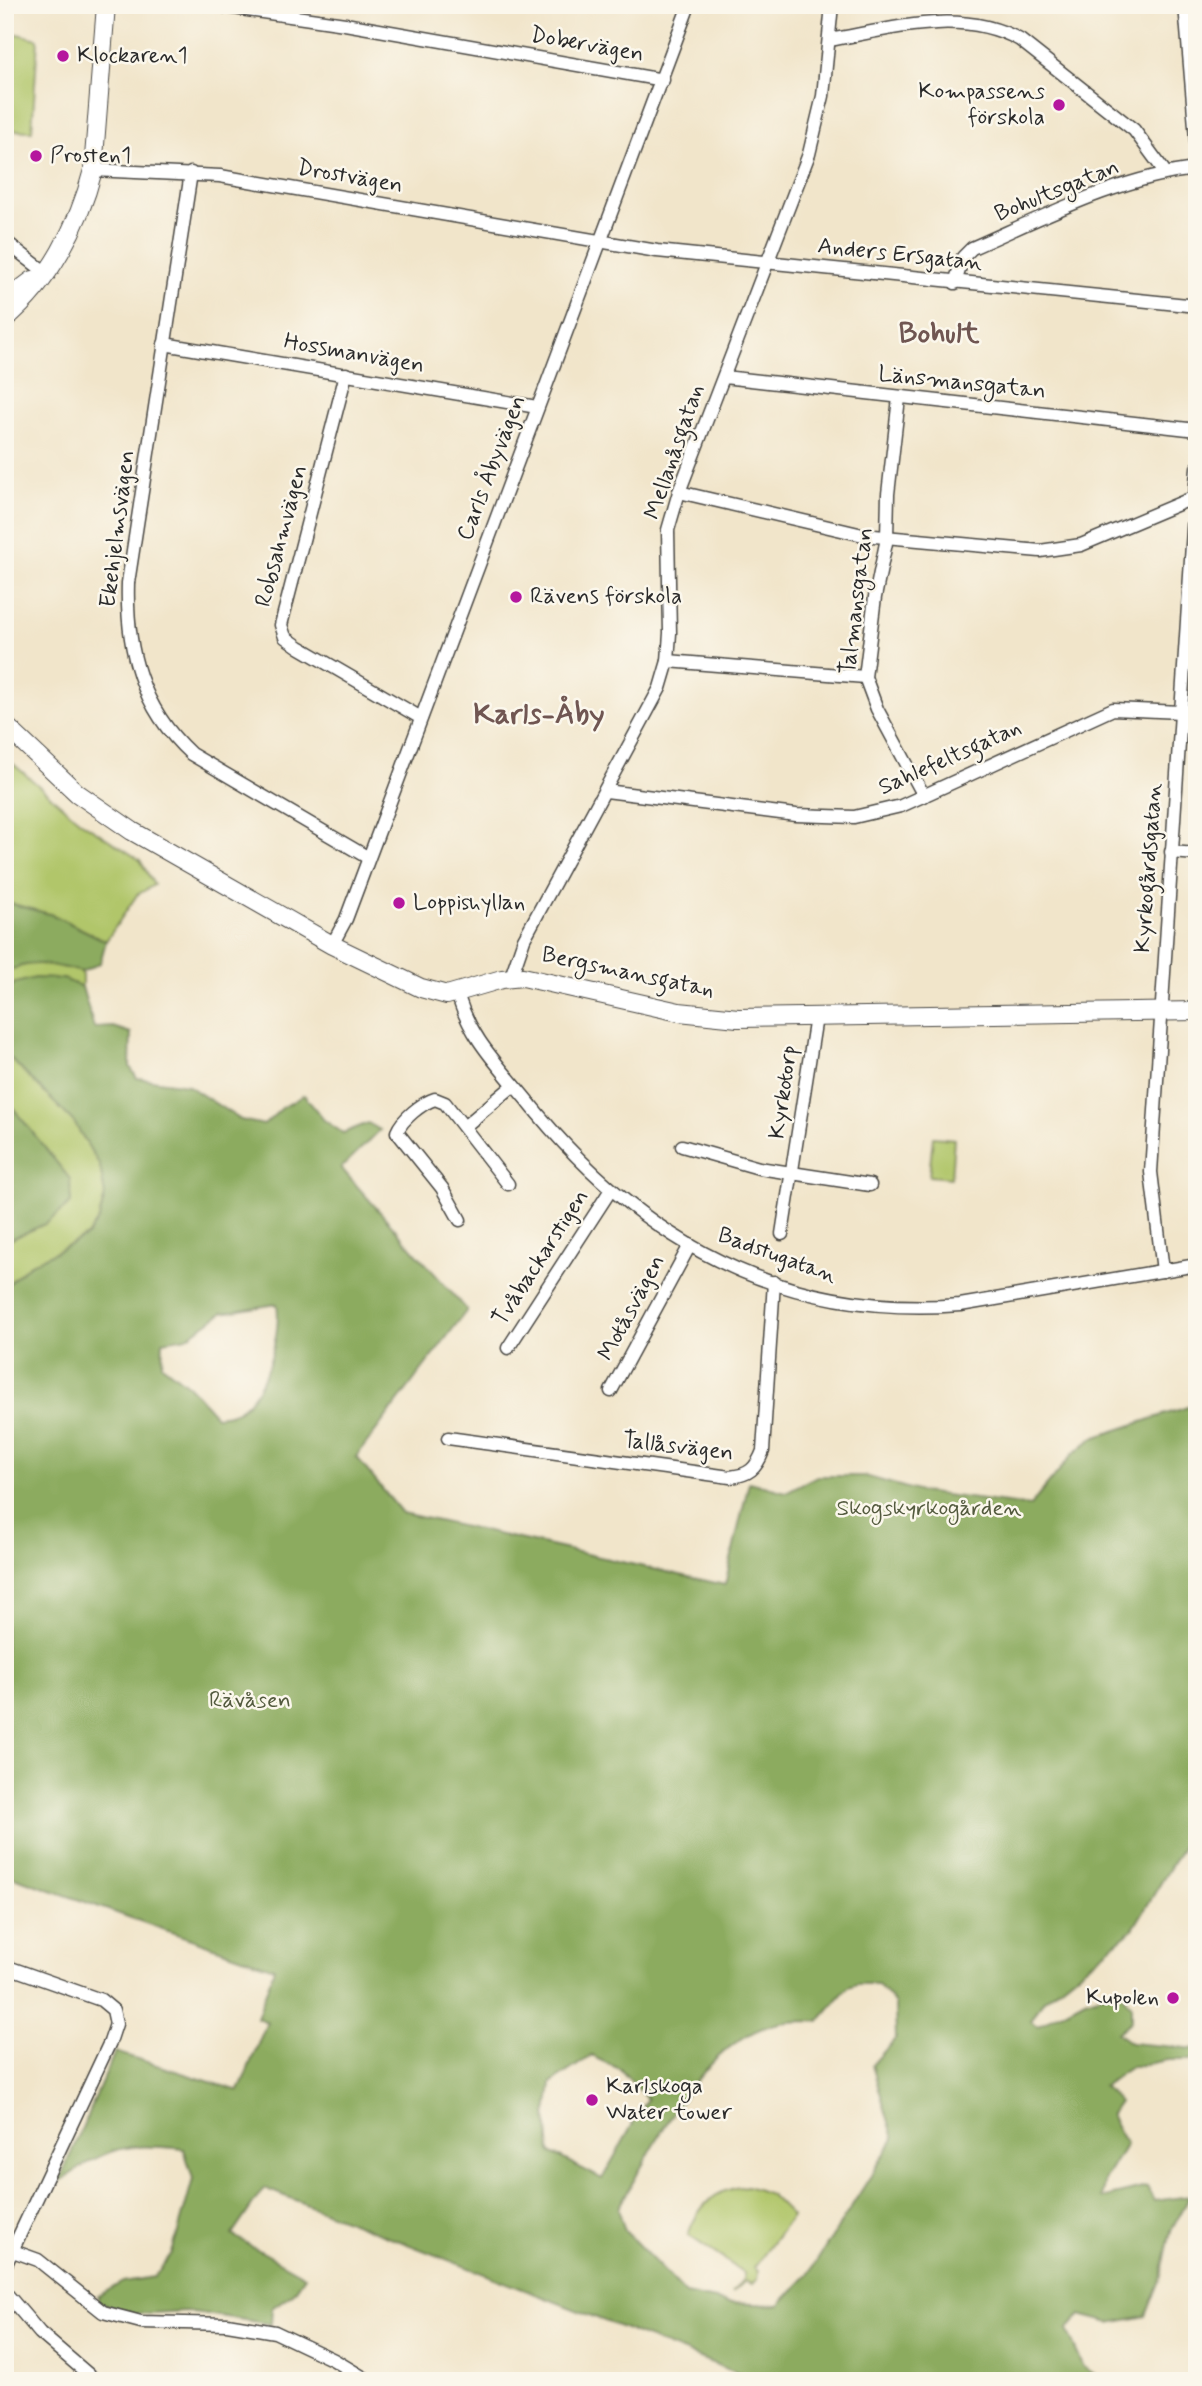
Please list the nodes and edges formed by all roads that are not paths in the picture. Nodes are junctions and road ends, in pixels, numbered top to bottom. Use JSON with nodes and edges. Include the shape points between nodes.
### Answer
{"nodes":[{"id":1,"x":106,"y":5,"type":"edge"},
{"id":2,"x":213,"y":5,"type":"edge"},
{"id":3,"x":689,"y":5,"type":"edge"},
{"id":4,"x":832,"y":5,"type":"edge"},
{"id":5,"x":1185,"y":5,"type":"edge"},
{"id":6,"x":829,"y":40,"type":"junction"},
{"id":7,"x":663,"y":80,"type":"junction"},
{"id":8,"x":1197,"y":151,"type":"edge"},
{"id":9,"x":1197,"y":169,"type":"edge"},
{"id":10,"x":93,"y":170,"type":"junction"},
{"id":11,"x":1165,"y":172,"type":"junction"},
{"id":12,"x":191,"y":173,"type":"junction"},
{"id":13,"x":5,"y":241,"type":"edge"},
{"id":14,"x":598,"y":242,"type":"junction"},
{"id":15,"x":768,"y":262,"type":"junction"},
{"id":16,"x":45,"y":272,"type":"junction"},
{"id":17,"x":955,"y":282,"type":"junction"},
{"id":18,"x":5,"y":301,"type":"edge"},
{"id":19,"x":1197,"y":306,"type":"edge"},
{"id":20,"x":5,"y":318,"type":"edge"},
{"id":21,"x":164,"y":344,"type":"junction"},
{"id":22,"x":346,"y":374,"type":"junction"},
{"id":23,"x":724,"y":377,"type":"junction"},
{"id":24,"x":899,"y":398,"type":"junction"},
{"id":25,"x":537,"y":407,"type":"junction"},
{"id":26,"x":1197,"y":430,"type":"edge"},
{"id":27,"x":1196,"y":477,"type":"edge"},
{"id":28,"x":680,"y":492,"type":"junction"},
{"id":29,"x":1195,"y":497,"type":"junction"},
{"id":30,"x":887,"y":538,"type":"junction"},
{"id":31,"x":668,"y":661,"type":"junction"},
{"id":32,"x":864,"y":677,"type":"junction"},
{"id":33,"x":1181,"y":712,"type":"junction"},
{"id":34,"x":421,"y":718,"type":"junction"},
{"id":35,"x":5,"y":725,"type":"edge"},
{"id":36,"x":606,"y":791,"type":"junction"},
{"id":37,"x":924,"y":796,"type":"junction"},
{"id":38,"x":1171,"y":852,"type":"junction"},
{"id":39,"x":1197,"y":854,"type":"edge"},
{"id":40,"x":367,"y":857,"type":"junction"},
{"id":41,"x":332,"y":945,"type":"junction"},
{"id":42,"x":511,"y":977,"type":"junction"},
{"id":43,"x":457,"y":992,"type":"junction"},
{"id":44,"x":1161,"y":1011,"type":"junction"},
{"id":45,"x":1197,"y":1012,"type":"edge"},
{"id":46,"x":816,"y":1017,"type":"junction"},
{"id":47,"x":514,"y":1085,"type":"junction"},
{"id":48,"x":464,"y":1127,"type":"junction"},
{"id":49,"x":682,"y":1146,"type":"dead end"},
{"id":50,"x":794,"y":1173,"type":"junction"},
{"id":51,"x":508,"y":1184,"type":"dead end"},
{"id":52,"x":870,"y":1185,"type":"dead end"},
{"id":53,"x":610,"y":1191,"type":"junction"},
{"id":54,"x":460,"y":1220,"type":"dead end"},
{"id":55,"x":782,"y":1234,"type":"dead end"},
{"id":56,"x":690,"y":1245,"type":"junction"},
{"id":57,"x":1197,"y":1265,"type":"edge"},
{"id":58,"x":1163,"y":1271,"type":"junction"},
{"id":59,"x":774,"y":1282,"type":"junction"},
{"id":60,"x":508,"y":1348,"type":"dead end"},
{"id":61,"x":611,"y":1391,"type":"dead end"},
{"id":62,"x":448,"y":1438,"type":"dead end"},
{"id":63,"x":5,"y":1966,"type":"edge"},
{"id":64,"x":13,"y":2251,"type":"junction"},
{"id":65,"x":5,"y":2266,"type":"edge"},
{"id":66,"x":5,"y":2292,"type":"edge"},
{"id":67,"x":96,"y":2381,"type":"edge"},
{"id":68,"x":369,"y":2381,"type":"edge"}],
"edges":[{"from":1,"to":10,"type":"street"},
{"from":2,"to":7,"type":"street","name":"Dobervägen"},
{"from":3,"to":7,"type":"street","name":"Carls Åbyvägen"},
{"from":4,"to":6,"type":"street","name":"Mellanåsgatan"},
{"from":5,"to":8,"type":"street"},
{"from":6,"to":11,"type":"street","via":[[938,22],[963,21],[1001,29],[1134,130]]},
{"from":6,"to":15,"type":"street","name":"Mellanåsgatan","via":[[817,129]]},
{"from":7,"to":14,"type":"street","name":"Carls Åbyvägen"},
{"from":9,"to":11,"type":"street","name":"Bohultsgatan"},
{"from":10,"to":12,"type":"street","name":"Drostvägen"},
{"from":10,"to":16,"type":"street","via":[[77,221]]},
{"from":11,"to":17,"type":"street","name":"Bohultsgatan","via":[[972,248],[963,257]]},
{"from":12,"to":14,"type":"street","name":"Drostvägen"},
{"from":12,"to":21,"type":"street","name":"Ekehjelmsvägen"},
{"from":13,"to":16,"type":"street"},
{"from":14,"to":15,"type":"street","name":"Anders Ersgatan"},
{"from":14,"to":25,"type":"street","name":"Carls Åbyvägen"},
{"from":15,"to":17,"type":"street","name":"Anders Ersgatan"},
{"from":15,"to":23,"type":"street","name":"Mellanåsgatan"},
{"from":16,"to":18,"type":"street"},
{"from":16,"to":20,"type":"street","via":[[38,286]]},
{"from":17,"to":19,"type":"street","name":"Anders Ersgatan"},
{"from":21,"to":22,"type":"street","name":"Hossmanvägen"},
{"from":21,"to":40,"type":"street","name":"Ekehjelmsvägen","via":[[128,583],[129,638],[135,668],[158,717],[191,754]]},
{"from":22,"to":25,"type":"street","name":"Hossmanvägen"},
{"from":22,"to":34,"type":"street","name":"Robsahmvägen","via":[[281,625],[285,637],[299,647]]},
{"from":23,"to":24,"type":"street","name":"Länsmansgatan"},
{"from":23,"to":28,"type":"street","name":"Mellanåsgatan"},
{"from":24,"to":26,"type":"street","name":"Länsmansgatan"},
{"from":24,"to":30,"type":"street","name":"Talmansgatan"},
{"from":25,"to":34,"type":"street","name":"Carls Åbyvägen"},
{"from":27,"to":29,"type":"street","name":"Kyrkogårdsgatan"},
{"from":28,"to":30,"type":"street"},
{"from":28,"to":31,"type":"street","name":"Mellanåsgatan","via":[[668,530]]},
{"from":29,"to":30,"type":"street","via":[[1105,537],[1059,549]]},
{"from":29,"to":33,"type":"street","name":"Kyrkogårdsgatan"},
{"from":30,"to":32,"type":"street","name":"Talmansgatan"},
{"from":31,"to":32,"type":"street"},
{"from":31,"to":36,"type":"street","name":"Mellanåsgatan","via":[[652,707]]},
{"from":32,"to":37,"type":"street","name":"Talmansgatan"},
{"from":33,"to":37,"type":"street","name":"Sahlefeltsgatan","via":[[1113,709]]},
{"from":33,"to":38,"type":"street","name":"Kyrkogårdsgatan"},
{"from":34,"to":40,"type":"street","name":"Carls Åbyvägen"},
{"from":35,"to":41,"type":"street","name":"Bergsmansgatan","via":[[103,813]]},
{"from":36,"to":37,"type":"street","name":"Sahlefeltsgatan","via":[[831,818],[880,812]]},
{"from":36,"to":42,"type":"street","name":"Mellanåsgatan","via":[[524,939]]},
{"from":38,"to":39,"type":"street"},
{"from":38,"to":44,"type":"street","name":"Kyrkogårdsgatan"},
{"from":40,"to":41,"type":"street","name":"Carls Åbyvägen"},
{"from":41,"to":43,"type":"street","name":"Bergsmansgatan","via":[[431,992]]},
{"from":42,"to":43,"type":"street","name":"Bergsmansgatan"},
{"from":42,"to":46,"type":"street","name":"Bergsmansgatan","via":[[534,978],[707,1016]]},
{"from":43,"to":47,"type":"street","name":"Badstugatan","via":[[471,1031]]},
{"from":44,"to":45,"type":"street","name":"Bergsmansgatan"},
{"from":44,"to":46,"type":"street","name":"Bergsmansgatan"},
{"from":44,"to":58,"type":"street","name":"Kyrkogårdsgatan","via":[[1151,1172]]},
{"from":46,"to":50,"type":"street","name":"Kyrkotorp"},
{"from":47,"to":48,"type":"street"},
{"from":47,"to":53,"type":"street","name":"Badstugatan"},
{"from":48,"to":51,"type":"street"},
{"from":48,"to":54,"type":"street","via":[[445,1103],[435,1099],[397,1132],[442,1188]]},
{"from":49,"to":50,"type":"street","name":"Kyrkotorp","via":[[729,1161]]},
{"from":50,"to":52,"type":"street","name":"Kyrkotorp"},
{"from":50,"to":55,"type":"street","name":"Kyrkotorp"},
{"from":53,"to":56,"type":"street","name":"Badstugatan"},
{"from":53,"to":60,"type":"street","name":"Tvåbackarstigen"},
{"from":56,"to":59,"type":"street","name":"Badstugatan"},
{"from":56,"to":61,"type":"street","name":"Motåsvägen"},
{"from":57,"to":58,"type":"street","name":"Badstugatan"},
{"from":58,"to":59,"type":"street","name":"Badstugatan","via":[[927,1308],[849,1304]]},
{"from":59,"to":62,"type":"street","name":"Tallåsvägen","via":[[763,1451],[757,1466],[745,1475],[730,1477]]},
{"from":63,"to":64,"type":"street","via":[[102,2000],[113,2010],[116,2024]]},
{"from":64,"to":65,"type":"street"},
{"from":64,"to":68,"type":"street","via":[[38,2260],[103,2312],[141,2322],[227,2324],[275,2332]]},
{"from":66,"to":67,"type":"street","via":[[40,2333]]}]}
